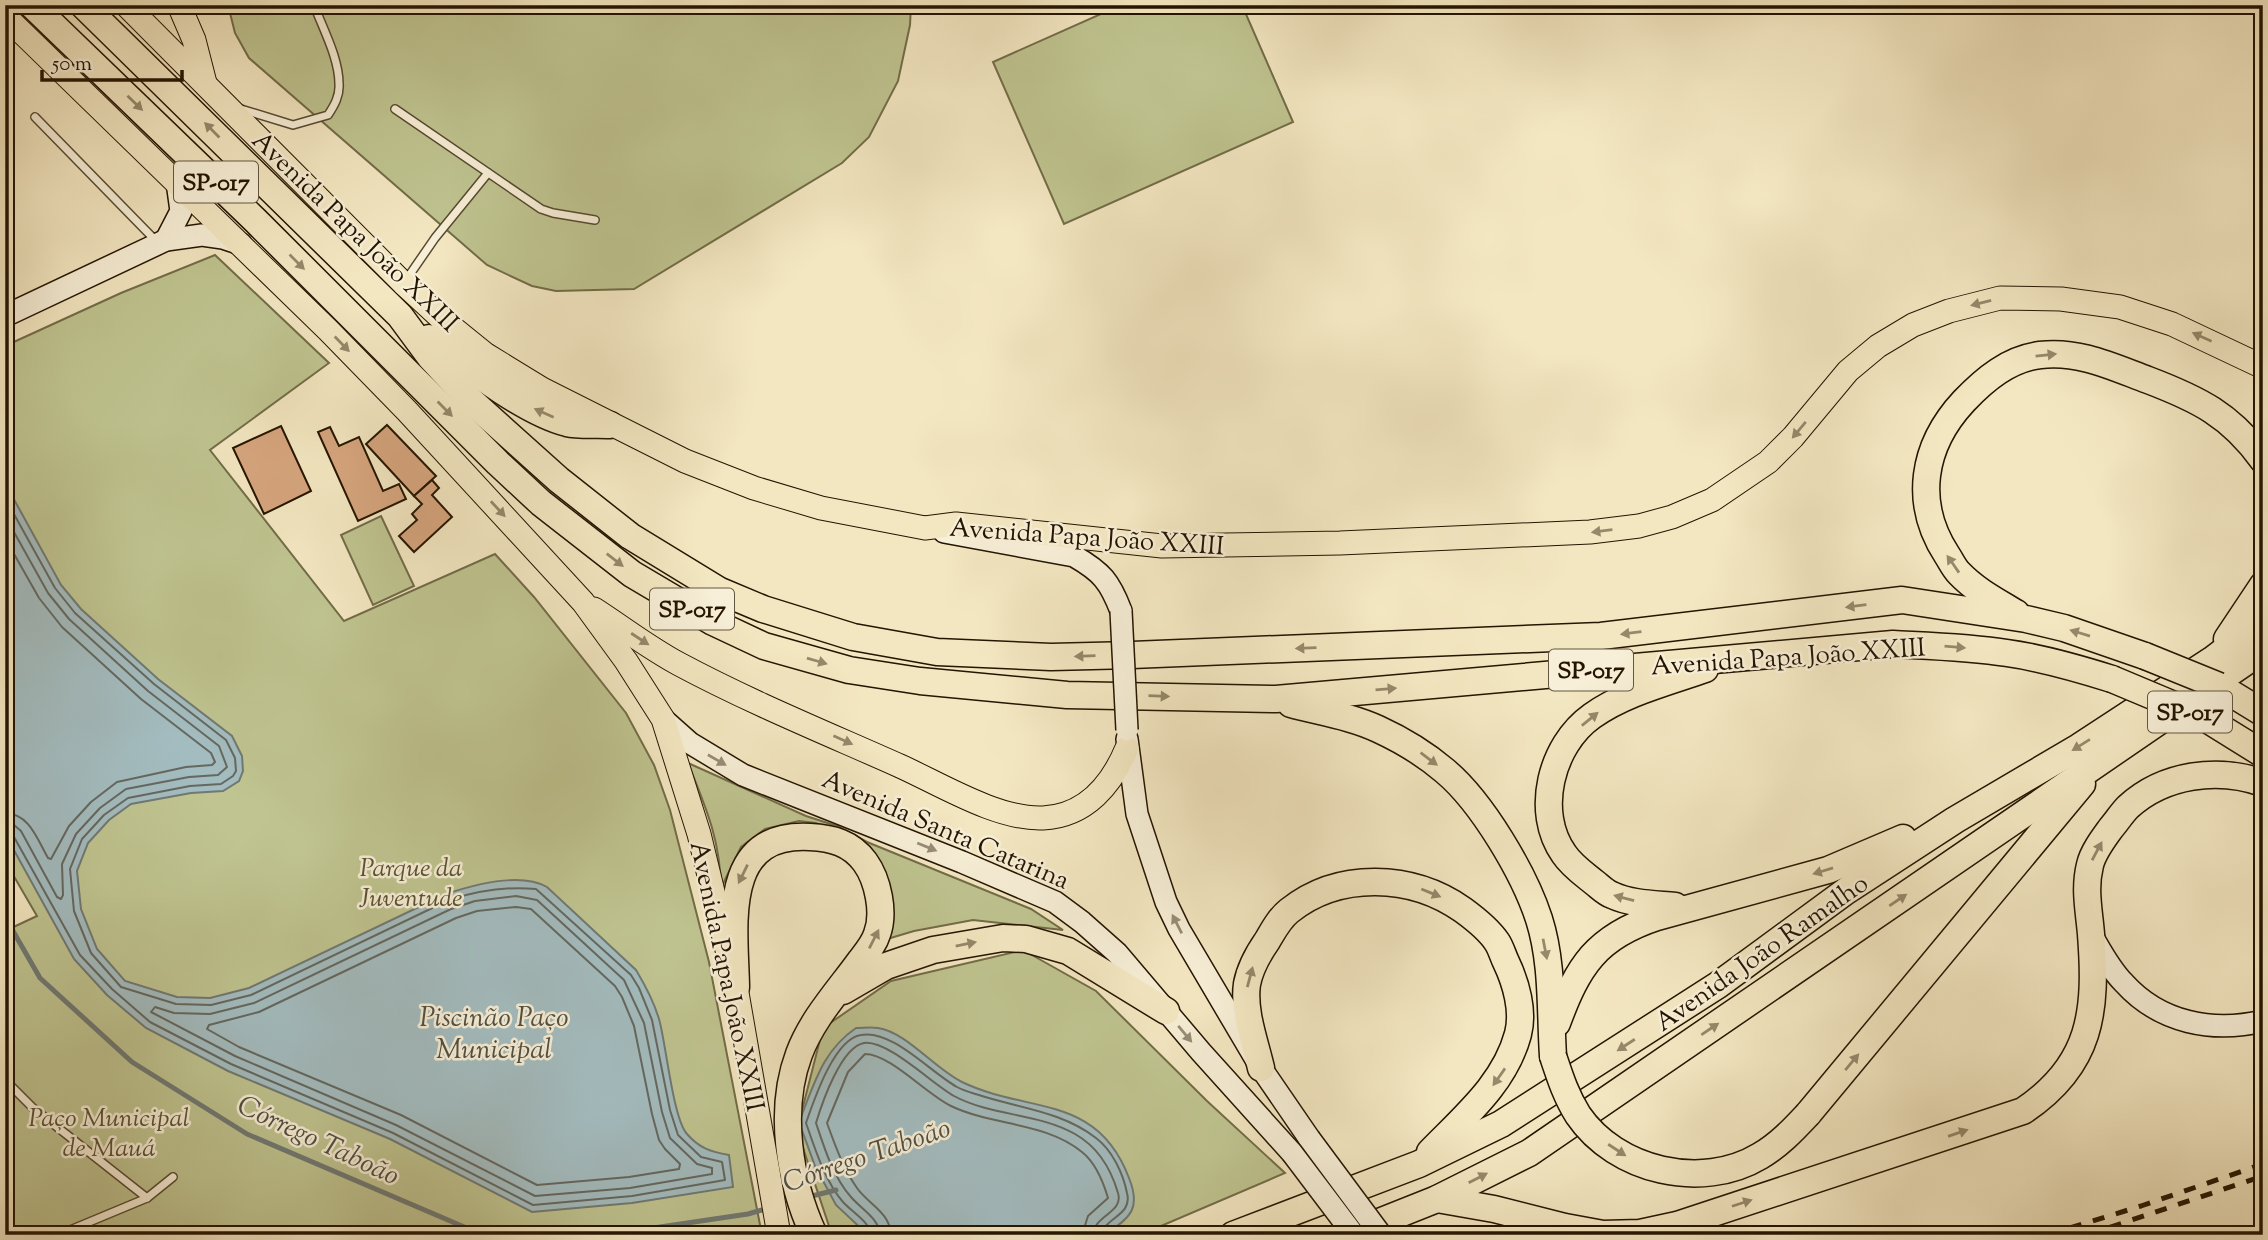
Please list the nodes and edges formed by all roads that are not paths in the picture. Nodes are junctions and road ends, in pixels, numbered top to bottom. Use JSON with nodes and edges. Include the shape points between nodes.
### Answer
{"nodes":[{"id":1,"x":32,"y":5,"type":"edge"},
{"id":2,"x":83,"y":5,"type":"edge"},
{"id":3,"x":127,"y":5,"type":"edge"},
{"id":4,"x":179,"y":5,"type":"edge"},
{"id":5,"x":314,"y":5,"type":"edge"},
{"id":6,"x":5,"y":16,"type":"edge"},
{"id":7,"x":205,"y":83,"type":"junction"},
{"id":8,"x":227,"y":104,"type":"junction"},
{"id":9,"x":395,"y":109,"type":"dead end"},
{"id":10,"x":35,"y":117,"type":"dead end"},
{"id":11,"x":488,"y":173,"type":"junction"},
{"id":12,"x":177,"y":182,"type":"junction"},
{"id":13,"x":594,"y":220,"type":"dead end"},
{"id":14,"x":162,"y":242,"type":"junction"},
{"id":15,"x":241,"y":244,"type":"junction"},
{"id":16,"x":403,"y":283,"type":"junction"},
{"id":17,"x":5,"y":316,"type":"edge"},
{"id":18,"x":400,"y":316,"type":"junction"},
{"id":19,"x":2263,"y":367,"type":"edge"},
{"id":20,"x":610,"y":425,"type":"junction"},
{"id":21,"x":2263,"y":460,"type":"edge"},
{"id":22,"x":925,"y":528,"type":"junction"},
{"id":23,"x":2263,"y":585,"type":"edge"},
{"id":24,"x":583,"y":602,"type":"junction"},
{"id":25,"x":2026,"y":619,"type":"junction"},
{"id":26,"x":2263,"y":621,"type":"edge"},
{"id":27,"x":2263,"y":650,"type":"edge"},
{"id":28,"x":1740,"y":656,"type":"junction"},
{"id":29,"x":2212,"y":660,"type":"junction"},
{"id":30,"x":2219,"y":686,"type":"junction"},
{"id":31,"x":2263,"y":696,"type":"edge"},
{"id":32,"x":1276,"y":699,"type":"junction"},
{"id":33,"x":2263,"y":713,"type":"edge"},
{"id":34,"x":663,"y":719,"type":"junction"},
{"id":35,"x":1127,"y":739,"type":"junction"},
{"id":36,"x":2263,"y":754,"type":"edge"},
{"id":37,"x":2101,"y":760,"type":"junction"},
{"id":38,"x":2263,"y":783,"type":"edge"},
{"id":39,"x":1955,"y":820,"type":"junction"},
{"id":40,"x":1691,"y":908,"type":"junction"},
{"id":41,"x":2090,"y":925,"type":"junction"},
{"id":42,"x":736,"y":987,"type":"junction"},
{"id":43,"x":836,"y":996,"type":"junction"},
{"id":44,"x":1166,"y":1011,"type":"junction"},
{"id":45,"x":2263,"y":1021,"type":"edge"},
{"id":46,"x":1554,"y":1044,"type":"junction"},
{"id":47,"x":1261,"y":1068,"type":"junction"},
{"id":48,"x":5,"y":1080,"type":"edge"},
{"id":49,"x":1419,"y":1164,"type":"junction"},
{"id":50,"x":173,"y":1177,"type":"dead end"},
{"id":51,"x":148,"y":1198,"type":"junction"},
{"id":52,"x":1437,"y":1199,"type":"junction"},
{"id":53,"x":813,"y":1231,"type":"edge"},
{"id":54,"x":58,"y":1235,"type":"edge"},
{"id":55,"x":779,"y":1235,"type":"edge"},
{"id":56,"x":1233,"y":1235,"type":"edge"},
{"id":57,"x":1348,"y":1235,"type":"edge"},
{"id":58,"x":1354,"y":1235,"type":"edge"},
{"id":59,"x":1381,"y":1235,"type":"edge"}],
"edges":[{"from":1,"to":32,"type":"highway","name":"Avenida Papa João XXIII","number":"SP-017","one_way":true,"via":[[498,463],[632,574],[713,622],[764,646],[849,670],[933,682],[1067,695]]},
{"from":18,"to":2,"type":"highway","name":"Avenida Papa João XXIII","number":"SP-017","one_way":true},
{"from":3,"to":7,"type":"main road","name":"Avenida Papa João XXIII"},
{"from":4,"to":7,"type":"main road"},
{"from":5,"to":8,"type":"lane","via":[[339,85],[328,116],[293,125]]},
{"from":6,"to":12,"type":"main road","name":"Avenida Papa João XXIII"},
{"from":7,"to":8,"type":"main road","name":"Avenida Papa João XXIII"},
{"from":8,"to":16,"type":"main road","name":"Avenida Papa João XXIII"},
{"from":9,"to":11,"type":"lane"},
{"from":10,"to":14,"type":"lane"},
{"from":11,"to":13,"type":"lane","via":[[541,209]]},
{"from":11,"to":16,"type":"lane"},
{"from":12,"to":14,"type":"main road","via":[[181,211]]},
{"from":12,"to":15,"type":"main road","name":"Avenida Papa João XXIII"},
{"from":14,"to":15,"type":"main road","via":[[202,235]]},
{"from":14,"to":17,"type":"main road"},
{"from":15,"to":24,"type":"main road","name":"Avenida Papa João XXIII","one_way":true,"via":[[407,411]]},
{"from":16,"to":20,"type":"main road","name":"Avenida Papa João XXIII","via":[[485,354]]},
{"from":20,"to":18,"type":"highway","one_way":true,"via":[[568,423],[534,408],[474,372]]},
{"from":25,"to":18,"type":"highway","name":"Avenida Papa João XXIII","number":"SP-017","one_way":true,"via":[[1902,600],[1601,636],[1051,657],[937,652],[853,637],[763,609],[720,590],[630,536],[470,400]]},
{"from":19,"to":22,"type":"main road","name":"Avenida Papa João XXIII","one_way":true,"via":[[2172,324],[2120,307],[2061,299],[2000,298],[1937,316],[1878,346],[1848,371],[1768,463],[1712,500],[1639,526],[1354,543],[1162,546],[956,524]]},
{"from":20,"to":22,"type":"main road","name":"Avenida Papa João XXIII","via":[[754,488],[821,508]]},
{"from":25,"to":21,"type":"highway","one_way":true,"via":[[1958,572],[1936,538],[1925,504],[1926,472],[1939,434],[1981,383],[2005,366],[2038,355],[2097,360],[2215,410]]},
{"from":22,"to":35,"type":"main road","bridge":true,"via":[[1074,556],[1107,580],[1121,611]]},
{"from":23,"to":29,"type":"highway"},
{"from":24,"to":34,"type":"main road","name":"Avenida Papa João XXIII"},
{"from":24,"to":35,"type":"main road","one_way":true,"via":[[677,663],[1017,815],[1056,816],[1084,805],[1118,770]]},
{"from":30,"to":25,"type":"highway","name":"Avenida Papa João XXIII","number":"SP-017","one_way":true,"bridge":true,"via":[[2145,656]]},
{"from":26,"to":29,"type":"highway","name":"Avenida João Ramalho"},
{"from":27,"to":37,"type":"highway","name":"Avenida João Ramalho"},
{"from":32,"to":28,"type":"highway","name":"Avenida Papa João XXIII","number":"SP-017","one_way":true},
{"from":28,"to":36,"type":"highway","name":"Avenida Papa João XXIII","number":"SP-017","one_way":true,"bridge":true,"via":[[1893,644],[2006,653],[2112,679],[2205,718]]},
{"from":40,"to":28,"type":"highway","one_way":true,"via":[[1612,895],[1579,871],[1564,854],[1549,822],[1554,768],[1570,738],[1591,716]]},
{"from":29,"to":39,"type":"highway","name":"Avenida João Ramalho","one_way":true,"via":[[2079,747]]},
{"from":30,"to":31,"type":"highway"},
{"from":30,"to":33,"type":"highway","number":"SP-017"},
{"from":32,"to":46,"type":"highway","one_way":true,"via":[[1342,716],[1405,743],[1447,772],[1473,801],[1520,876],[1539,919],[1549,971]]},
{"from":34,"to":42,"type":"main road","name":"Avenida Papa João XXIII","via":[[699,834]]},
{"from":34,"to":44,"type":"main road","name":"Avenida Santa Catarina","one_way":true,"via":[[690,743],[743,775],[1055,902],[1103,939]]},
{"from":47,"to":35,"type":"main road","one_way":true,"via":[[1166,902],[1137,814]]},
{"from":46,"to":37,"type":"highway","one_way":true,"bridge":true,"via":[[1563,1088],[1579,1116],[1602,1141],[1630,1159],[1661,1170],[1694,1174],[1727,1169],[1758,1157],[1808,1114]]},
{"from":52,"to":37,"type":"highway","name":"Avenida João Ramalho","one_way":true,"via":[[1529,1153]]},
{"from":41,"to":38,"type":"highway","one_way":true,"via":[[2086,893],[2090,863],[2127,807],[2152,790],[2185,777],[2216,773]]},
{"from":39,"to":40,"type":"highway","one_way":true,"via":[[1828,870]]},
{"from":39,"to":49,"type":"highway","name":"Avenida João Ramalho","one_way":true,"via":[[1605,1059],[1501,1124]]},
{"from":40,"to":46,"type":"highway","via":[[1636,924],[1599,948],[1572,983]]},
{"from":41,"to":45,"type":"main road","via":[[2106,960],[2124,984],[2147,1003],[2173,1017],[2212,1026]]},
{"from":52,"to":41,"type":"highway","one_way":true,"via":[[1603,1234],[1640,1233],[1677,1225],[2023,1111],[2057,1084],[2081,1047],[2094,986]]},
{"from":43,"to":42,"type":"highway","one_way":true,"via":[[873,944],[880,911],[873,876],[865,862],[850,847],[830,838],[802,836],[771,843],[740,877],[735,900]]},
{"from":42,"to":55,"type":"main road","name":"Avenida Papa João XXIII"},
{"from":43,"to":44,"type":"highway","one_way":true,"via":[[886,966],[933,950],[1003,937],[1068,951]]},
{"from":43,"to":53,"type":"highway","via":[[809,1033],[791,1077],[786,1105],[791,1160]]},
{"from":44,"to":58,"type":"main road","name":"Avenida Santa Catarina","one_way":true,"bridge":true,"via":[[1292,1153]]},
{"from":47,"to":49,"type":"highway","one_way":true,"via":[[1248,983],[1256,959],[1288,912],[1345,884],[1402,884],[1449,900],[1497,941],[1513,977],[1519,1031],[1506,1066],[1488,1093]]},
{"from":47,"to":59,"type":"main road","bridge":true},
{"from":48,"to":51,"type":"lane","via":[[33,1108]]},
{"from":49,"to":56,"type":"highway","name":"Avenida João Ramalho"},
{"from":50,"to":51,"type":"lane"},
{"from":51,"to":54,"type":"lane"},
{"from":52,"to":57,"type":"highway","name":"Avenida João Ramalho"}]}
